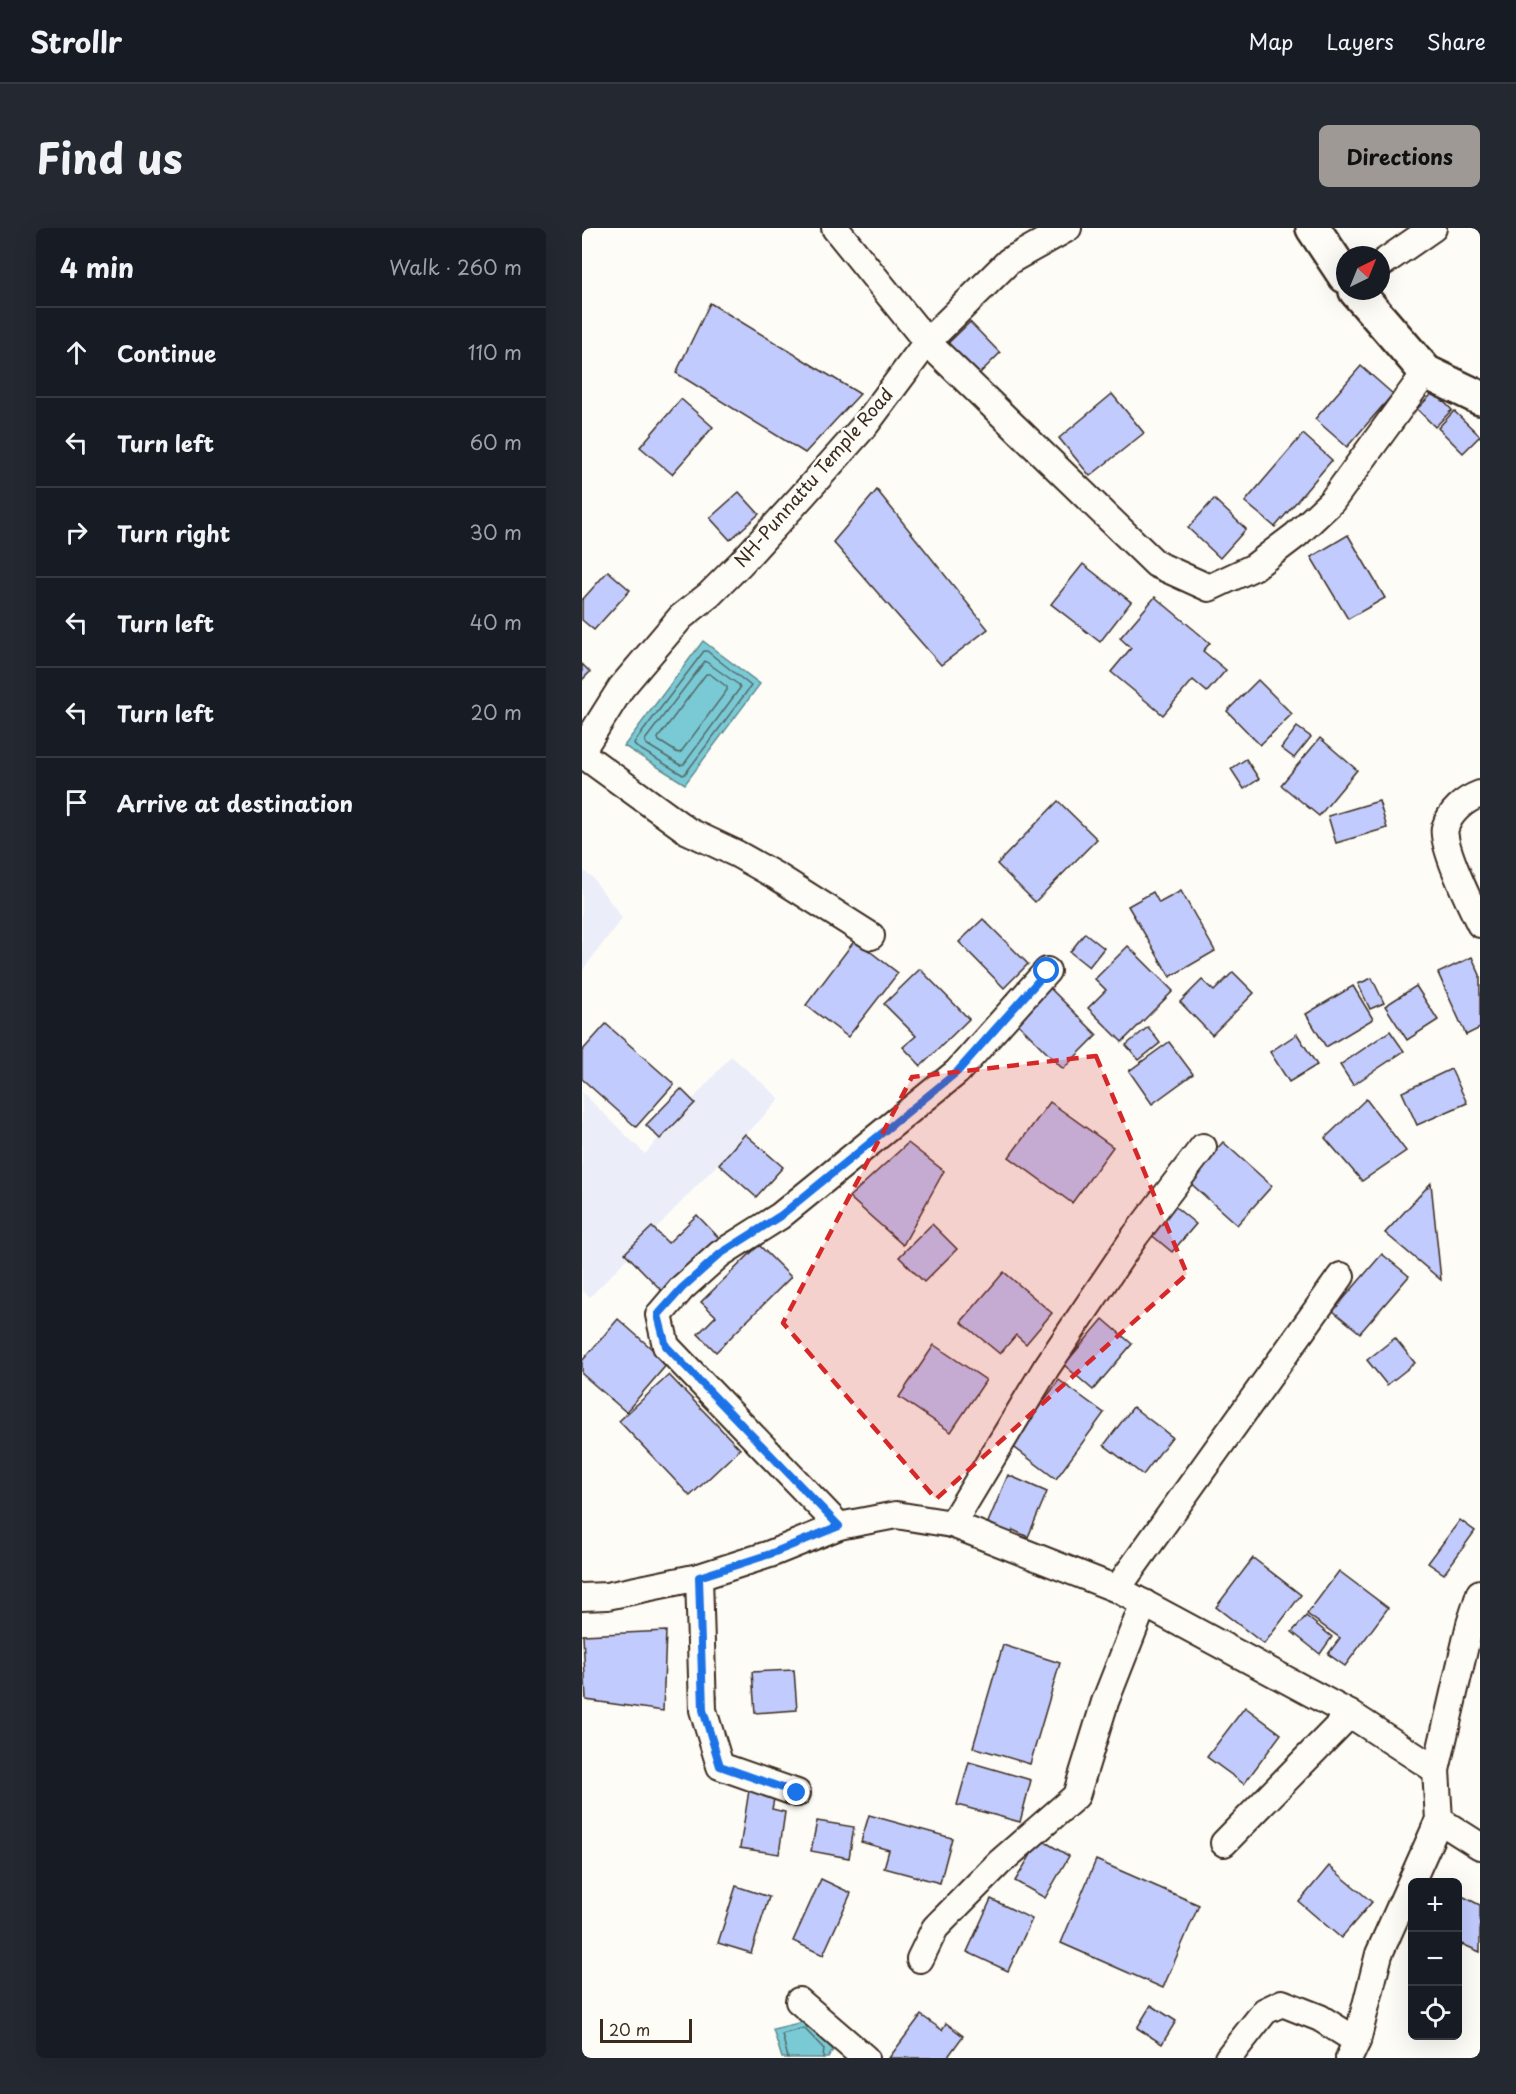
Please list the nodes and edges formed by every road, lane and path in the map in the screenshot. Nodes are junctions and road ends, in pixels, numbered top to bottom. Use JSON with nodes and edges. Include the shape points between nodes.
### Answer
{"nodes":[{"id":1,"x":835,"y":228,"type":"edge"},
{"id":2,"x":1068,"y":228,"type":"edge"},
{"id":3,"x":1313,"y":228,"type":"edge"},
{"id":4,"x":1433,"y":228,"type":"edge"},
{"id":5,"x":1390,"y":258,"type":"edge"},
{"id":6,"x":1336,"y":262,"type":"edge"},
{"id":7,"x":1364,"y":300,"type":"edge"},
{"id":8,"x":927,"y":342,"type":"junction"},
{"id":9,"x":1426,"y":372,"type":"junction"},
{"id":10,"x":1480,"y":398,"type":"edge"},
{"id":11,"x":582,"y":752,"type":"edge"},
{"id":12,"x":1480,"y":794,"type":"edge"},
{"id":13,"x":1480,"y":924,"type":"edge"},
{"id":14,"x":872,"y":936,"type":"dead end"},
{"id":15,"x":1047,"y":971,"type":"dead end"},
{"id":16,"x":1203,"y":1147,"type":"dead end"},
{"id":17,"x":1341,"y":1276,"type":"dead end"},
{"id":18,"x":952,"y":1524,"type":"junction"},
{"id":19,"x":839,"y":1526,"type":"junction"},
{"id":20,"x":699,"y":1577,"type":"junction"},
{"id":21,"x":1117,"y":1589,"type":"junction"},
{"id":22,"x":1480,"y":1593,"type":"edge"},
{"id":23,"x":582,"y":1597,"type":"edge"},
{"id":24,"x":1144,"y":1603,"type":"junction"},
{"id":25,"x":1350,"y":1714,"type":"junction"},
{"id":26,"x":1436,"y":1770,"type":"junction"},
{"id":27,"x":797,"y":1793,"type":"dead end"},
{"id":28,"x":1439,"y":1820,"type":"junction"},
{"id":29,"x":1224,"y":1843,"type":"dead end"},
{"id":30,"x":1480,"y":1846,"type":"edge"},
{"id":31,"x":920,"y":1959,"type":"dead end"},
{"id":32,"x":800,"y":2001,"type":"dead end"},
{"id":33,"x":1353,"y":2049,"type":"edge"},
{"id":34,"x":865,"y":2058,"type":"edge"},
{"id":35,"x":1228,"y":2058,"type":"edge"}],
"edges":[{"from":1,"to":8,"type":"street"},
{"from":2,"to":8,"type":"street","name":"NH-Punnattu Temple Road","via":[[1009,261]]},
{"from":3,"to":6,"type":"street"},
{"from":4,"to":5,"type":"street"},
{"from":7,"to":9,"type":"street"},
{"from":8,"to":9,"type":"street","via":[[1156,564],[1209,588],[1254,567],[1332,501]]},
{"from":8,"to":11,"type":"street","name":"NH-Punnattu Temple Road","via":[[866,424],[741,563],[681,617],[636,670]]},
{"from":9,"to":10,"type":"street"},
{"from":11,"to":14,"type":"street","via":[[688,831],[778,877]]},
{"from":12,"to":13,"type":"street","via":[[1454,810],[1444,830],[1446,847]]},
{"from":15,"to":19,"type":"street","via":[[957,1072],[780,1216],[720,1254],[658,1315],[666,1346]]},
{"from":16,"to":18,"type":"street","via":[[1135,1236],[1046,1368]]},
{"from":17,"to":21,"type":"street"},
{"from":18,"to":19,"type":"street","via":[[896,1515]]},
{"from":18,"to":21,"type":"street"},
{"from":19,"to":20,"type":"street"},
{"from":20,"to":23,"type":"street","via":[[607,1596]]},
{"from":20,"to":27,"type":"street","via":[[703,1710],[720,1766]]},
{"from":21,"to":24,"type":"street"},
{"from":22,"to":26,"type":"street"},
{"from":24,"to":25,"type":"street"},
{"from":24,"to":31,"type":"street","via":[[1105,1702],[1076,1796],[999,1863],[935,1928]]},
{"from":25,"to":26,"type":"street"},
{"from":25,"to":29,"type":"street"},
{"from":26,"to":28,"type":"street"},
{"from":28,"to":30,"type":"street"},
{"from":28,"to":33,"type":"street","via":[[1378,1954]]},
{"from":32,"to":34,"type":"street"},
{"from":33,"to":35,"type":"street","via":[[1320,2018],[1282,2003],[1265,2011]]}]}
